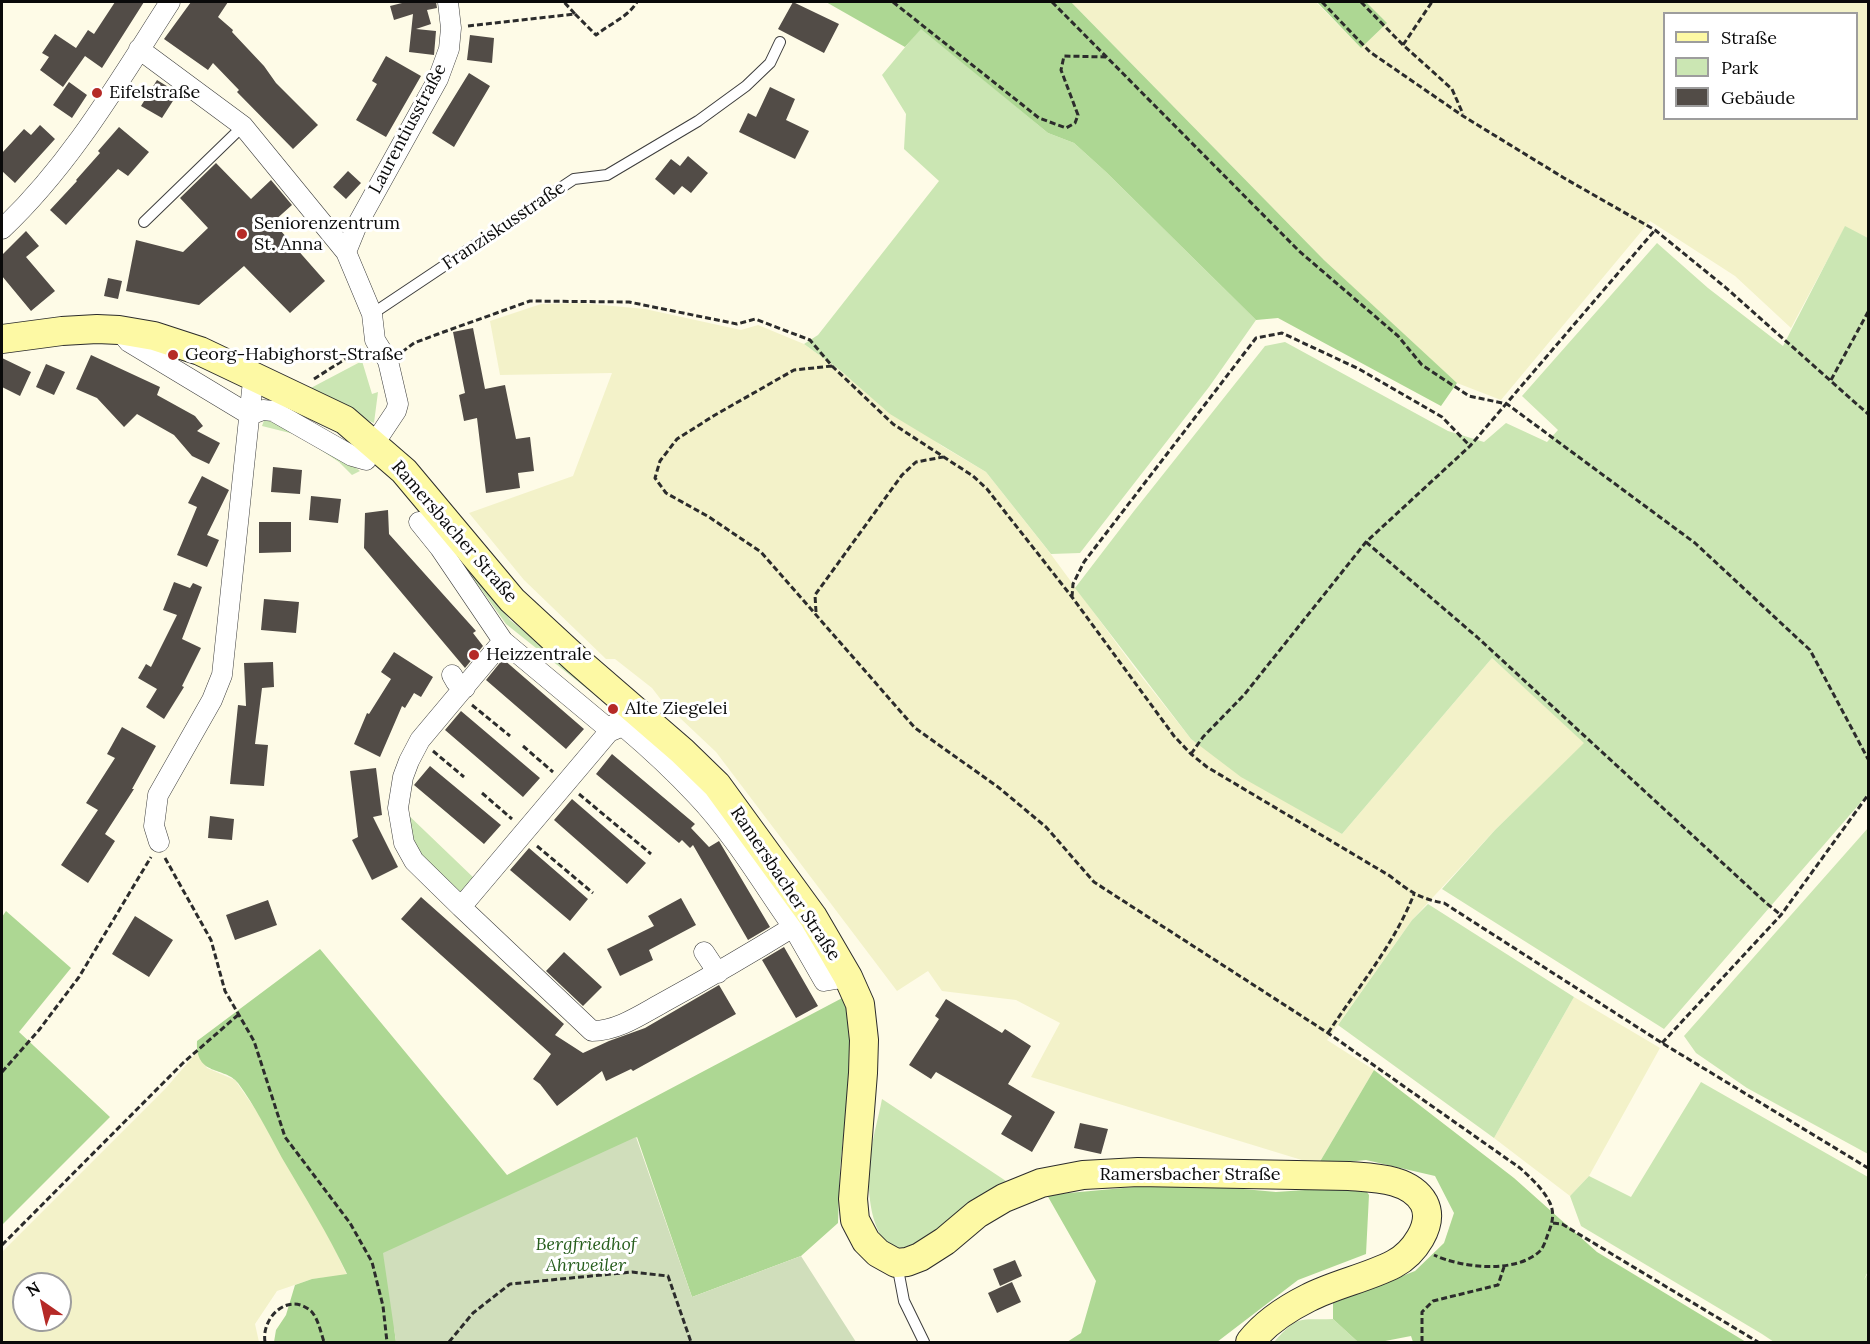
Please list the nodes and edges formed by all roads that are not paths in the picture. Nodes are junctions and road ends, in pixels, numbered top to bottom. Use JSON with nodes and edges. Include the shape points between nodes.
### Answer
{"nodes":[{"id":1,"x":171,"y":2,"type":"edge"},
{"id":2,"x":448,"y":2,"type":"edge"},
{"id":3,"x":780,"y":42,"type":"dead end"},
{"id":4,"x":140,"y":49,"type":"junction"},
{"id":5,"x":243,"y":126,"type":"junction"},
{"id":6,"x":144,"y":222,"type":"dead end"},
{"id":7,"x":2,"y":229,"type":"edge"},
{"id":8,"x":346,"y":252,"type":"junction"},
{"id":9,"x":372,"y":314,"type":"junction"},
{"id":10,"x":119,"y":330,"type":"junction"},
{"id":11,"x":2,"y":339,"type":"edge"},
{"id":12,"x":256,"y":378,"type":"junction"},
{"id":13,"x":250,"y":415,"type":"junction"},
{"id":14,"x":370,"y":452,"type":"junction"},
{"id":15,"x":419,"y":522,"type":"dead end"},
{"id":16,"x":503,"y":641,"type":"junction"},
{"id":17,"x":630,"y":707,"type":"junction"},
{"id":18,"x":610,"y":731,"type":"junction"},
{"id":19,"x":159,"y":843,"type":"road end"},
{"id":20,"x":460,"y":907,"type":"junction"},
{"id":21,"x":793,"y":927,"type":"junction"},
{"id":22,"x":704,"y":952,"type":"dead end"},
{"id":23,"x":718,"y":973,"type":"junction"},
{"id":24,"x":848,"y":977,"type":"junction"},
{"id":25,"x":896,"y":1263,"type":"junction"},
{"id":26,"x":924,"y":1342,"type":"edge"},
{"id":27,"x":1250,"y":1342,"type":"edge"}],
"edges":[{"from":1,"to":4,"type":"street"},
{"from":2,"to":8,"type":"street","name":"Laurentiusstraße","via":[[449,49],[438,79]]},
{"from":3,"to":9,"type":"lane","name":"Franziskusstraße","via":[[770,63],[698,121],[608,175],[574,179]]},
{"from":4,"to":5,"type":"street"},
{"from":4,"to":7,"type":"street","via":[[73,150]]},
{"from":5,"to":6,"type":"lane"},
{"from":5,"to":8,"type":"street"},
{"from":8,"to":9,"type":"street"},
{"from":9,"to":14,"type":"street","via":[[375,340],[388,361],[398,404]]},
{"from":10,"to":11,"type":"main road","name":"Ramersbacher Straße","via":[[63,331]]},
{"from":10,"to":12,"type":"main road","name":"Ramersbacher Straße","via":[[200,351]]},
{"from":10,"to":13,"type":"street","via":[[129,342]]},
{"from":12,"to":13,"type":"street"},
{"from":12,"to":14,"type":"main road","name":"Ramersbacher Straße","via":[[345,420]]},
{"from":13,"to":14,"type":"street","via":[[273,411],[352,456]]},
{"from":13,"to":19,"type":"street","via":[[222,675],[158,795],[154,826]]},
{"from":14,"to":17,"type":"main road","name":"Ramersbacher Straße","via":[[404,471],[512,600]]},
{"from":15,"to":16,"type":"street"},
{"from":16,"to":18,"type":"street"},
{"from":16,"to":20,"type":"street","via":[[459,685],[420,740],[403,777],[398,808],[404,843],[414,861]]},
{"from":17,"to":18,"type":"street"},
{"from":17,"to":24,"type":"main road","name":"Ramersbacher Straße","via":[[717,784],[813,917]]},
{"from":18,"to":20,"type":"street"},
{"from":18,"to":21,"type":"street","via":[[623,726],[698,796]]},
{"from":20,"to":23,"type":"street","via":[[592,1031],[625,1023]]},
{"from":21,"to":23,"type":"street"},
{"from":21,"to":24,"type":"street","via":[[824,981]]},
{"from":22,"to":23,"type":"street"},
{"from":24,"to":25,"type":"main road","name":"Ramersbacher Straße","via":[[860,1005],[864,1040],[853,1199],[855,1220],[866,1241]]},
{"from":25,"to":26,"type":"lane","via":[[904,1302]]},
{"from":25,"to":27,"type":"main road","name":"Ramersbacher Straße","via":[[920,1257],[976,1214],[1004,1198],[1041,1183],[1083,1175],[1138,1172],[1349,1176],[1402,1184],[1423,1201],[1426,1227],[1395,1263],[1310,1297],[1280,1314]]}]}
